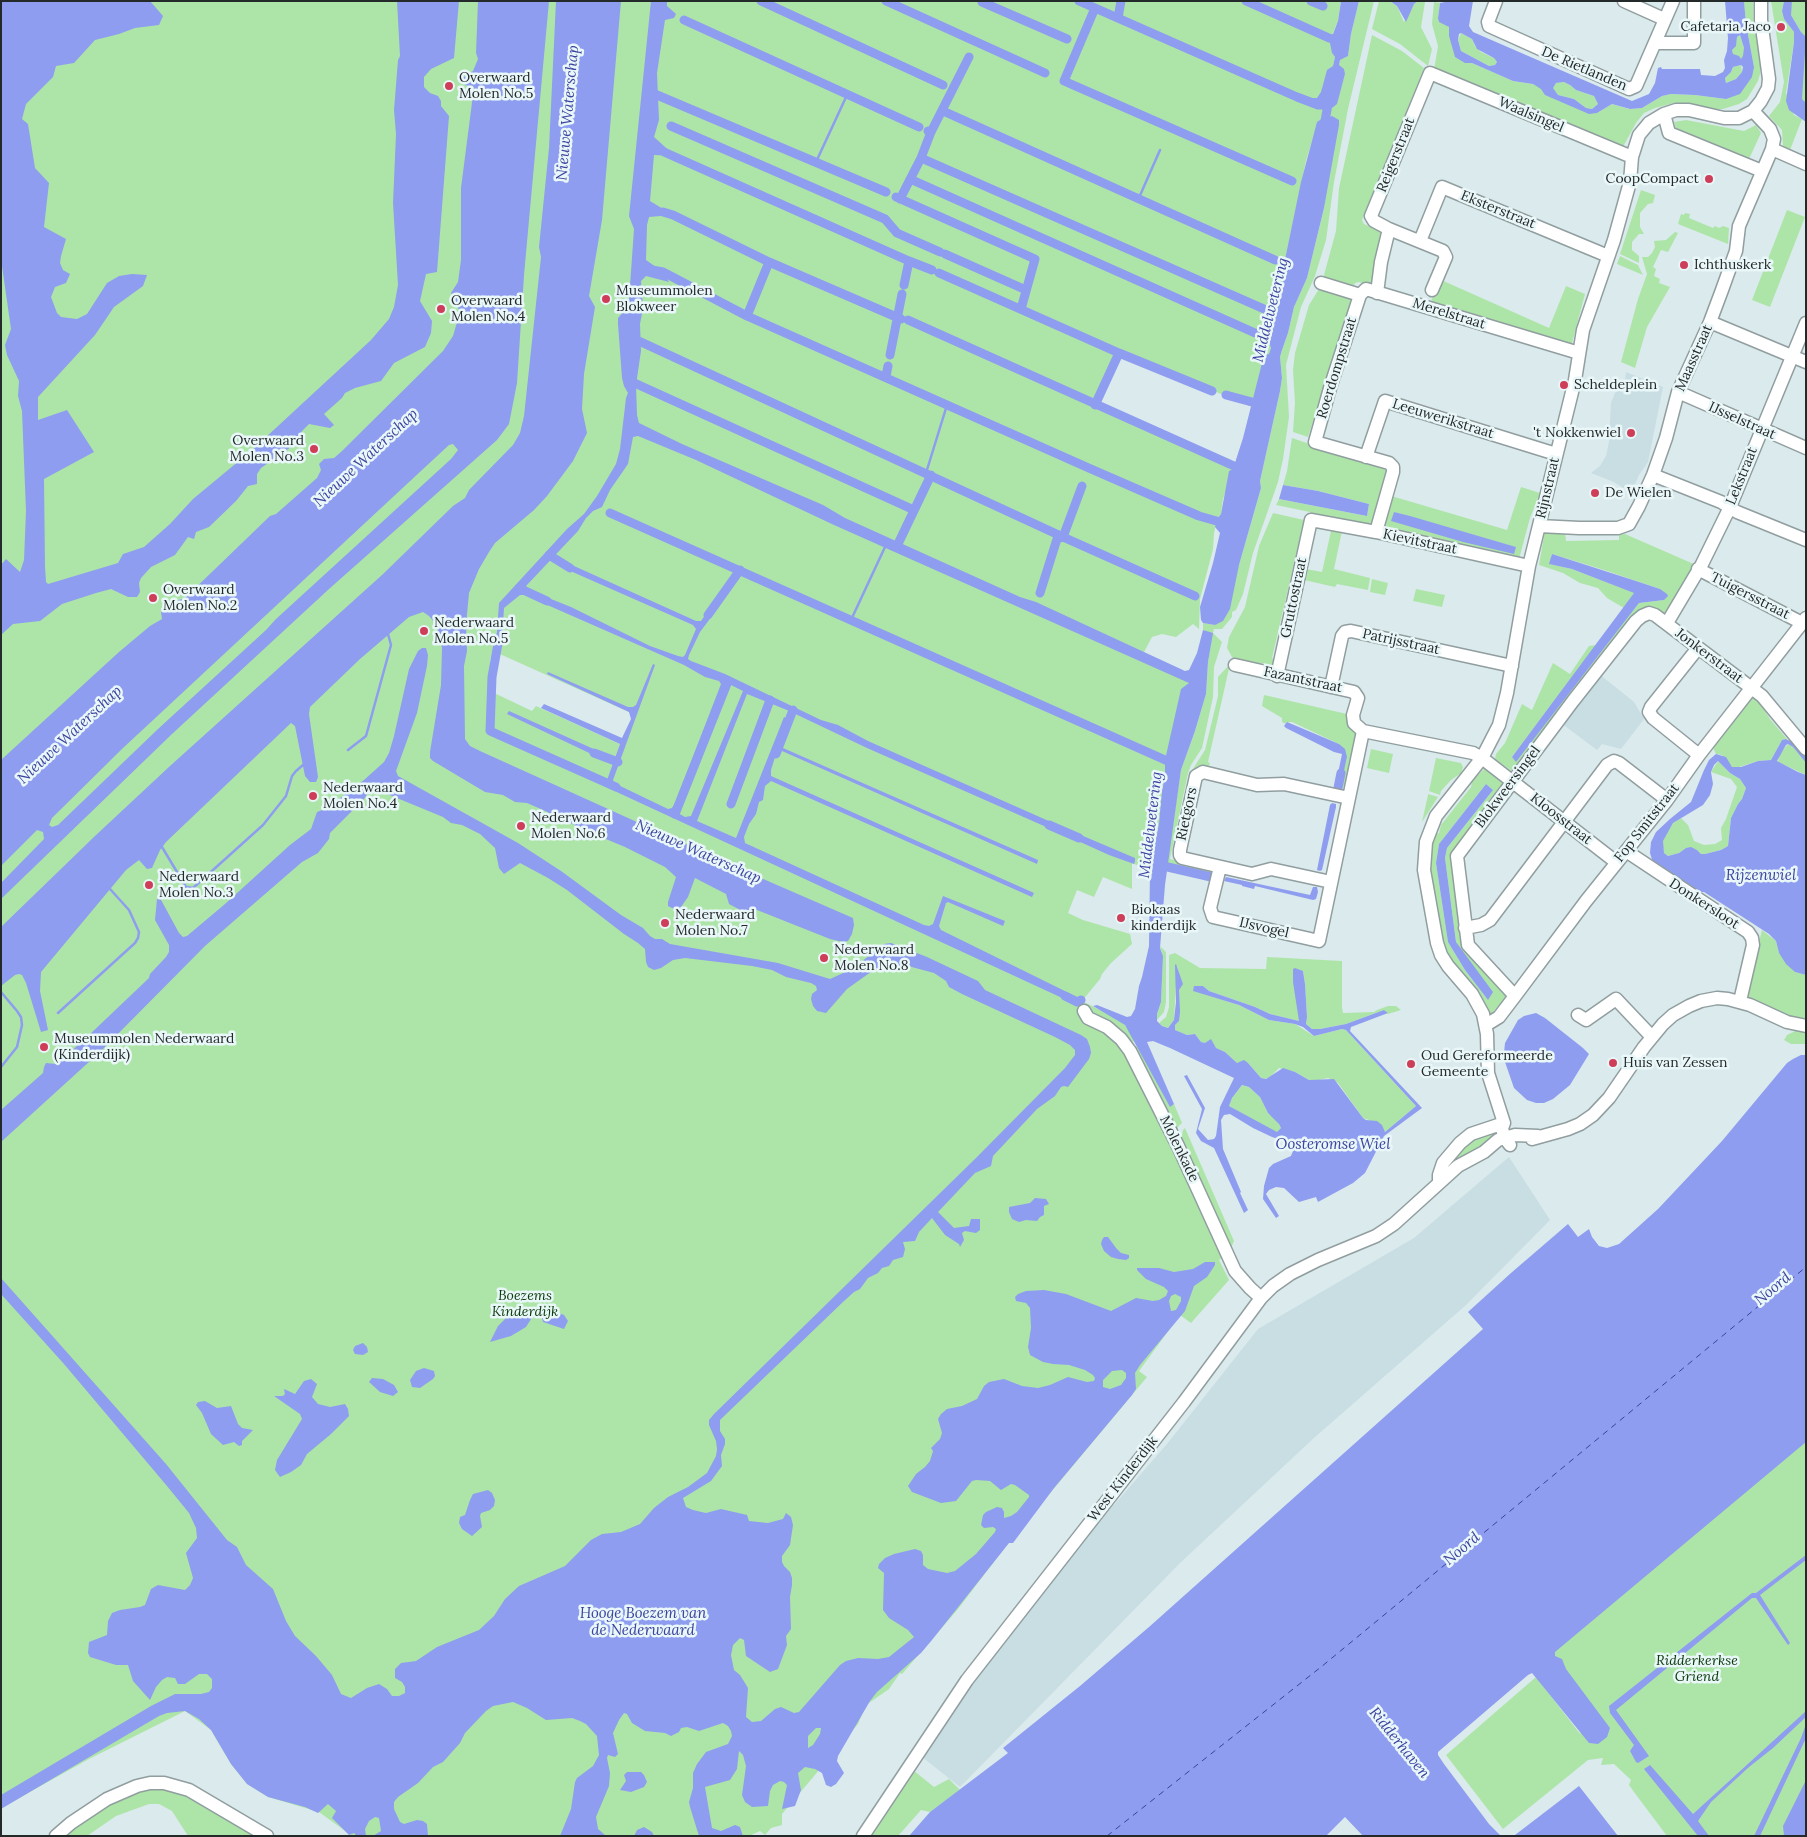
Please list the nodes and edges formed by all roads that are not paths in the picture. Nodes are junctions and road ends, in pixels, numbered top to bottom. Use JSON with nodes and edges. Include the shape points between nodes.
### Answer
{"nodes":[{"id":1,"x":1496,"y":1,"type":"edge"},
{"id":2,"x":1624,"y":1,"type":"edge"},
{"id":3,"x":1673,"y":1,"type":"edge"},
{"id":4,"x":1694,"y":1,"type":"edge"},
{"id":5,"x":1761,"y":1,"type":"edge"},
{"id":6,"x":1664,"y":19,"type":"junction"},
{"id":7,"x":1656,"y":43,"type":"junction"},
{"id":8,"x":1430,"y":73,"type":"joint"},
{"id":9,"x":1753,"y":111,"type":"junction"},
{"id":10,"x":1664,"y":114,"type":"junction"},
{"id":11,"x":1772,"y":149,"type":"junction"},
{"id":12,"x":1632,"y":157,"type":"junction"},
{"id":13,"x":1806,"y":164,"type":"edge"},
{"id":14,"x":1762,"y":171,"type":"junction"},
{"id":15,"x":1388,"y":228,"type":"junction"},
{"id":16,"x":1420,"y":241,"type":"junction"},
{"id":17,"x":1608,"y":256,"type":"junction"},
{"id":18,"x":1321,"y":283,"type":"dead end"},
{"id":19,"x":1432,"y":290,"type":"dead end"},
{"id":20,"x":1377,"y":293,"type":"junction"},
{"id":21,"x":1360,"y":295,"type":"junction"},
{"id":22,"x":1710,"y":322,"type":"junction"},
{"id":23,"x":1806,"y":323,"type":"edge"},
{"id":24,"x":1579,"y":352,"type":"junction"},
{"id":25,"x":1792,"y":356,"type":"junction"},
{"id":26,"x":1806,"y":362,"type":"edge"},
{"id":27,"x":1678,"y":392,"type":"junction"},
{"id":28,"x":1761,"y":430,"type":"junction"},
{"id":29,"x":1806,"y":448,"type":"edge"},
{"id":30,"x":1556,"y":454,"type":"junction"},
{"id":31,"x":1366,"y":456,"type":"junction"},
{"id":32,"x":1653,"y":475,"type":"junction"},
{"id":33,"x":1730,"y":507,"type":"junction"},
{"id":34,"x":1311,"y":520,"type":"joint"},
{"id":35,"x":1539,"y":526,"type":"junction"},
{"id":36,"x":1376,"y":532,"type":"junction"},
{"id":37,"x":1806,"y":540,"type":"edge"},
{"id":38,"x":1529,"y":566,"type":"junction"},
{"id":39,"x":1698,"y":569,"type":"junction"},
{"id":40,"x":1804,"y":620,"type":"edge"},
{"id":41,"x":1667,"y":623,"type":"junction"},
{"id":42,"x":1698,"y":648,"type":"junction"},
{"id":43,"x":1235,"y":665,"type":"dead end"},
{"id":44,"x":1512,"y":666,"type":"junction"},
{"id":45,"x":1277,"y":676,"type":"junction"},
{"id":46,"x":1331,"y":687,"type":"junction"},
{"id":47,"x":1752,"y":688,"type":"junction"},
{"id":48,"x":1363,"y":731,"type":"junction"},
{"id":49,"x":1806,"y":750,"type":"edge"},
{"id":50,"x":1699,"y":755,"type":"junction"},
{"id":51,"x":1482,"y":758,"type":"junction"},
{"id":52,"x":1512,"y":781,"type":"junction"},
{"id":53,"x":1349,"y":798,"type":"junction"},
{"id":54,"x":1667,"y":800,"type":"junction"},
{"id":55,"x":1563,"y":822,"type":"junction"},
{"id":56,"x":1626,"y":851,"type":"junction"},
{"id":57,"x":1616,"y":862,"type":"junction"},
{"id":58,"x":1220,"y":867,"type":"junction"},
{"id":59,"x":1329,"y":888,"type":"junction"},
{"id":60,"x":1465,"y":928,"type":"junction"},
{"id":61,"x":1515,"y":996,"type":"junction"},
{"id":62,"x":1740,"y":1001,"type":"junction"},
{"id":63,"x":1084,"y":1011,"type":"dead end"},
{"id":64,"x":1578,"y":1015,"type":"dead end"},
{"id":65,"x":1486,"y":1026,"type":"junction"},
{"id":66,"x":1806,"y":1026,"type":"edge"},
{"id":67,"x":1652,"y":1037,"type":"junction"},
{"id":68,"x":1504,"y":1123,"type":"junction"},
{"id":69,"x":1509,"y":1143,"type":"junction"},
{"id":70,"x":1439,"y":1183,"type":"junction"},
{"id":71,"x":1261,"y":1298,"type":"junction"},
{"id":72,"x":56,"y":1836,"type":"edge"},
{"id":73,"x":267,"y":1836,"type":"edge"},
{"id":74,"x":863,"y":1836,"type":"edge"}],
"edges":[{"from":1,"to":7,"type":"street","name":"De Rietlanden","via":[[1489,26],[1629,89],[1636,86]]},
{"from":2,"to":6,"type":"street"},
{"from":3,"to":6,"type":"street","name":"De Rietlanden"},
{"from":4,"to":7,"type":"street","via":[[1694,43]]},
{"from":5,"to":9,"type":"street","via":[[1768,88]]},
{"from":6,"to":7,"type":"street","name":"De Rietlanden"},
{"from":8,"to":12,"type":"street","name":"Waalsingel"},
{"from":8,"to":15,"type":"street","name":"Reigerstraat","via":[[1371,216]]},
{"from":9,"to":10,"type":"street","via":[[1739,118],[1689,110]]},
{"from":9,"to":11,"type":"street","via":[[1770,129],[1774,139]]},
{"from":10,"to":12,"type":"street","via":[[1639,136]]},
{"from":10,"to":14,"type":"street","via":[[1670,133]]},
{"from":11,"to":13,"type":"street"},
{"from":11,"to":14,"type":"street","name":"Maasstraat"},
{"from":12,"to":17,"type":"street","name":"Rijnstraat","via":[[1630,182]]},
{"from":14,"to":22,"type":"street","name":"Maasstraat","via":[[1739,226],[1736,251]]},
{"from":15,"to":16,"type":"street"},
{"from":15,"to":20,"type":"street"},
{"from":16,"to":17,"type":"street","name":"Eksterstraat","via":[[1442,187]]},
{"from":16,"to":19,"type":"street","via":[[1443,251],[1446,258]]},
{"from":17,"to":24,"type":"street","name":"Rijnstraat","via":[[1583,330]]},
{"from":18,"to":21,"type":"street","name":"Merelstraat"},
{"from":20,"to":21,"type":"street","name":"Merelstraat","via":[[1366,289]]},
{"from":20,"to":24,"type":"street","name":"Merelstraat"},
{"from":21,"to":31,"type":"street","name":"Roerdompstraat","via":[[1315,442]]},
{"from":22,"to":25,"type":"street"},
{"from":22,"to":27,"type":"street","name":"Maasstraat"},
{"from":23,"to":25,"type":"street","name":"Lekstraat"},
{"from":24,"to":30,"type":"street","name":"Rijnstraat"},
{"from":25,"to":26,"type":"street"},
{"from":25,"to":28,"type":"street","name":"Lekstraat"},
{"from":27,"to":28,"type":"street","name":"IJsselstraat"},
{"from":27,"to":32,"type":"street","name":"Maasstraat"},
{"from":28,"to":29,"type":"street","name":"IJsselstraat"},
{"from":28,"to":33,"type":"street","name":"Lekstraat"},
{"from":30,"to":31,"type":"street","name":"Leeuwerikstraat","via":[[1385,401]]},
{"from":30,"to":35,"type":"street","name":"Rijnstraat"},
{"from":31,"to":36,"type":"street","via":[[1393,467]]},
{"from":32,"to":33,"type":"street"},
{"from":32,"to":35,"type":"street","name":"Maasstraat","via":[[1630,524],[1618,528]]},
{"from":33,"to":37,"type":"street"},
{"from":33,"to":39,"type":"street","name":"Lekstraat"},
{"from":34,"to":36,"type":"street","name":"Kievitstraat"},
{"from":34,"to":45,"type":"street","name":"Gruttostraat"},
{"from":35,"to":38,"type":"street","name":"Rijnstraat"},
{"from":36,"to":38,"type":"street","name":"Kievitstraat"},
{"from":38,"to":44,"type":"street","name":"Rijnstraat"},
{"from":39,"to":40,"type":"street","name":"Tuigersstraat"},
{"from":39,"to":41,"type":"street","name":"Lekstraat"},
{"from":40,"to":47,"type":"street","name":"Fop Smitstraat"},
{"from":41,"to":42,"type":"street","name":"Jonkerstraat"},
{"from":41,"to":52,"type":"street","name":"Blokweersingel","via":[[1649,614],[1636,621]]},
{"from":42,"to":47,"type":"street","name":"Jonkerstraat"},
{"from":42,"to":50,"type":"street","via":[[1649,712]]},
{"from":43,"to":45,"type":"street","name":"Fazantstraat"},
{"from":44,"to":46,"type":"street","name":"Patrijsstraat","via":[[1351,631],[1342,636]]},
{"from":44,"to":51,"type":"street","name":"Rijnstraat","via":[[1499,725]]},
{"from":45,"to":46,"type":"street","name":"Fazantstraat"},
{"from":46,"to":48,"type":"street","name":"Fazantstraat","via":[[1357,694],[1353,719]]},
{"from":47,"to":49,"type":"street","name":"Jonkerstraat"},
{"from":47,"to":50,"type":"street","name":"Fop Smitstraat"},
{"from":48,"to":51,"type":"street","via":[[1473,753]]},
{"from":48,"to":53,"type":"street"},
{"from":50,"to":54,"type":"street","name":"Fop Smitstraat"},
{"from":51,"to":52,"type":"street","name":"Kloosstraat"},
{"from":51,"to":65,"type":"street","name":"Rijnstraat","via":[[1436,816],[1424,856],[1441,955],[1472,994]]},
{"from":52,"to":55,"type":"street","name":"Kloosstraat"},
{"from":52,"to":60,"type":"street","name":"Blokweersingel","via":[[1457,856]]},
{"from":53,"to":58,"type":"street","name":"Rietgors","via":[[1284,784],[1257,785],[1198,773],[1180,855]]},
{"from":53,"to":59,"type":"street"},
{"from":54,"to":55,"type":"street","via":[[1614,761],[1607,765]]},
{"from":54,"to":56,"type":"street","name":"Fop Smitstraat"},
{"from":55,"to":57,"type":"street","name":"Kloosstraat"},
{"from":55,"to":60,"type":"street","via":[[1490,920],[1481,926]]},
{"from":56,"to":57,"type":"street","name":"Fop Smitstraat"},
{"from":56,"to":62,"type":"street","name":"Donkersloot","via":[[1748,932],[1753,945]]},
{"from":57,"to":61,"type":"street","name":"Fop Smitstraat"},
{"from":58,"to":59,"type":"street","name":"Rietgors","via":[[1252,874],[1271,869]]},
{"from":58,"to":59,"type":"street","name":"IJsvogel","via":[[1210,908],[1213,916],[1318,940]]},
{"from":60,"to":61,"type":"street","name":"Blokweersingel","via":[[1468,945]]},
{"from":61,"to":65,"type":"street","name":"Fop Smitstraat","via":[[1499,1017]]},
{"from":62,"to":66,"type":"street","name":"West Kinderdijk","via":[[1786,1022]]},
{"from":62,"to":67,"type":"street","name":"West Kinderdijk","via":[[1717,998],[1701,1001],[1673,1016]]},
{"from":63,"to":71,"type":"street","name":"Molenkade","via":[[1088,1018],[1107,1027],[1121,1039],[1130,1051],[1235,1271]]},
{"from":64,"to":67,"type":"street","via":[[1586,1020],[1616,999]]},
{"from":65,"to":68,"type":"street","name":"Rijnstraat","via":[[1488,1073]]},
{"from":67,"to":69,"type":"street","name":"West Kinderdijk","via":[[1609,1098],[1580,1124],[1528,1141]]},
{"from":68,"to":69,"type":"street","name":"Rijnstraat","via":[[1509,1127]]},
{"from":68,"to":70,"type":"street","name":"West Kinderdijk","via":[[1471,1134],[1460,1143],[1443,1163]]},
{"from":69,"to":70,"type":"street","name":"West Kinderdijk","via":[[1491,1145],[1458,1166]]},
{"from":70,"to":71,"type":"street","name":"West Kinderdijk","via":[[1376,1236],[1290,1274]]},
{"from":71,"to":74,"type":"street","name":"West Kinderdijk","via":[[967,1680]]},
{"from":72,"to":73,"type":"street","via":[[106,1799],[137,1786],[164,1783],[190,1790]]}]}
